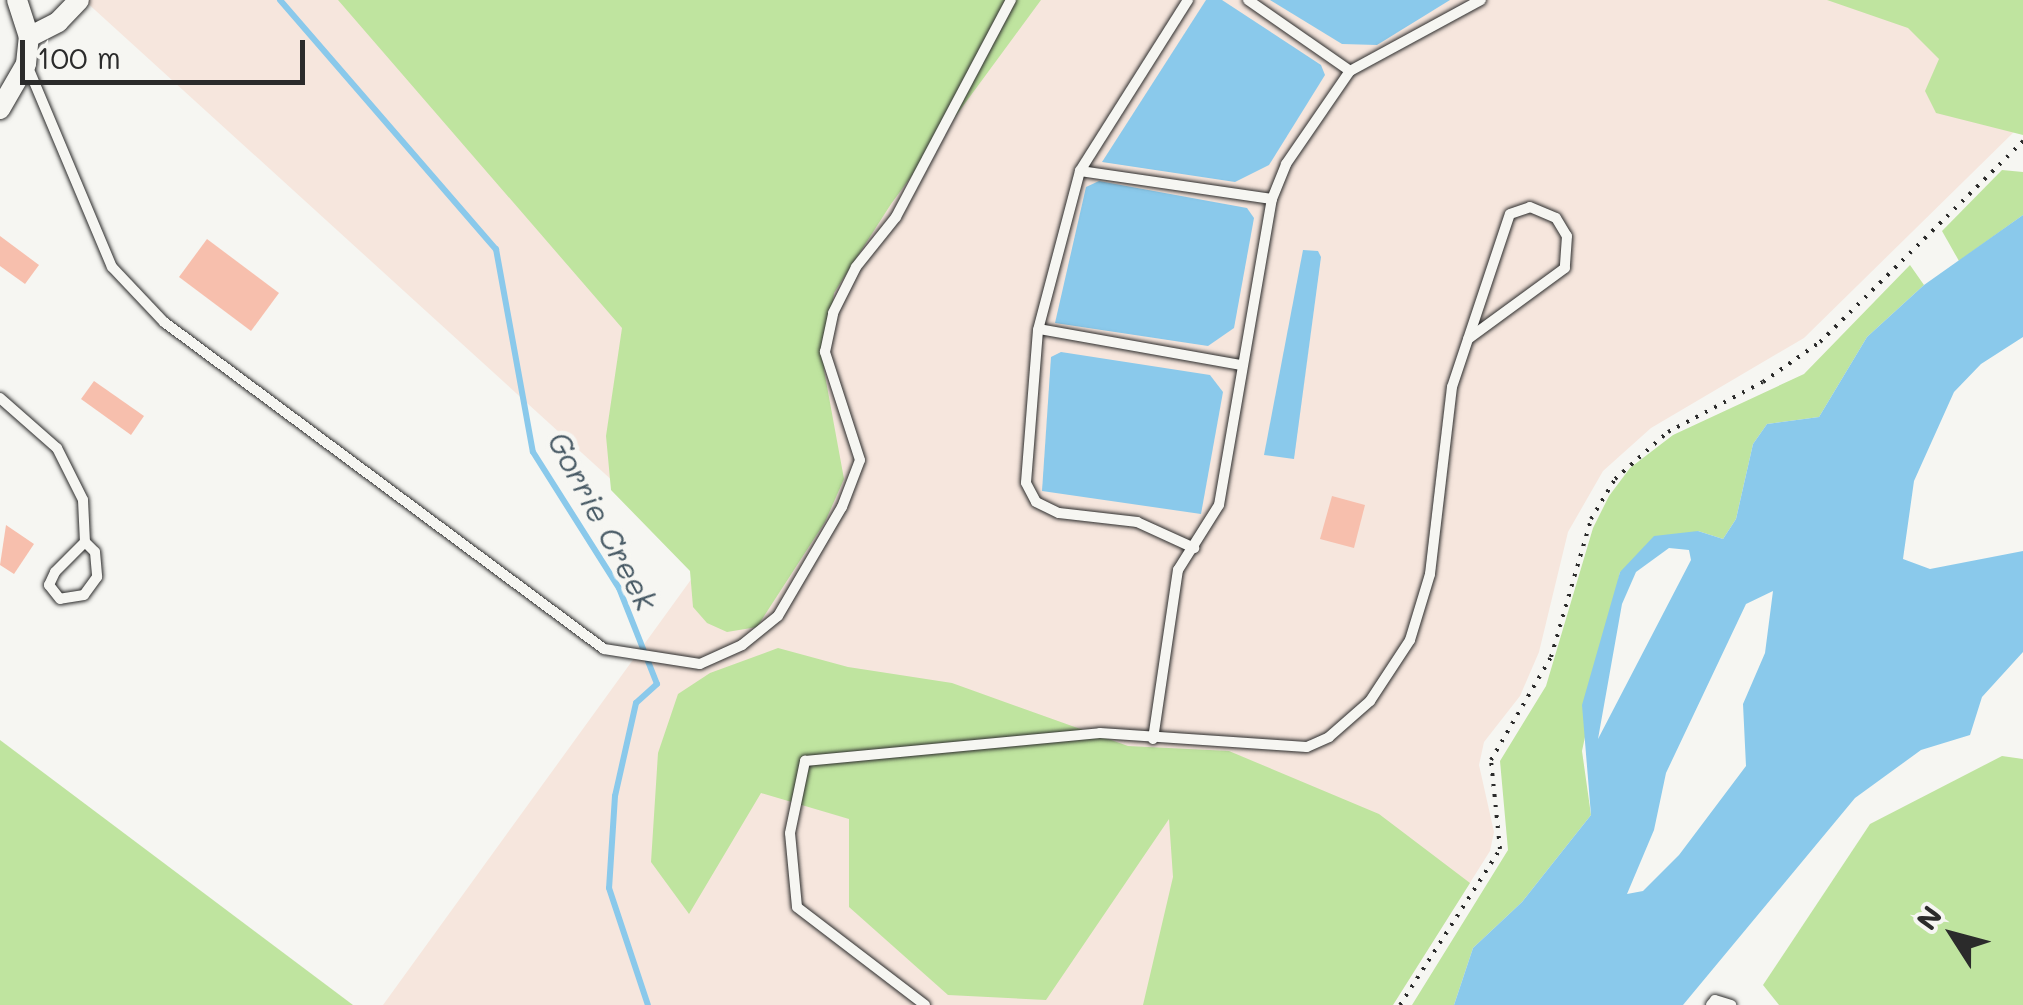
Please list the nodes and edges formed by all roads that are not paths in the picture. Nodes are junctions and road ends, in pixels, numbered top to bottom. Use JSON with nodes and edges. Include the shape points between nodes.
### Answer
{"nodes":[{"id":1,"x":17,"y":0,"type":"edge"},
{"id":2,"x":79,"y":0,"type":"edge"},
{"id":3,"x":1011,"y":0,"type":"edge"},
{"id":4,"x":1188,"y":0,"type":"edge"},
{"id":5,"x":1248,"y":0,"type":"edge"},
{"id":6,"x":1482,"y":0,"type":"edge"},
{"id":7,"x":30,"y":36,"type":"junction"},
{"id":8,"x":26,"y":64,"type":"junction"},
{"id":9,"x":1350,"y":71,"type":"junction"},
{"id":10,"x":0,"y":108,"type":"edge"},
{"id":11,"x":1080,"y":171,"type":"junction"},
{"id":12,"x":1272,"y":199,"type":"junction"},
{"id":13,"x":1039,"y":328,"type":"junction"},
{"id":14,"x":1468,"y":339,"type":"junction"},
{"id":15,"x":1241,"y":366,"type":"junction"},
{"id":16,"x":0,"y":398,"type":"edge"},
{"id":17,"x":85,"y":542,"type":"junction"},
{"id":18,"x":1194,"y":548,"type":"junction"},
{"id":19,"x":1153,"y":739,"type":"junction"},
{"id":20,"x":925,"y":1005,"type":"edge"},
{"id":21,"x":1711,"y":1005,"type":"edge"},
{"id":22,"x":1731,"y":1005,"type":"edge"}],
"edges":[{"from":1,"to":7,"type":"street"},
{"from":2,"to":7,"type":"street","via":[[58,22]]},
{"from":3,"to":8,"type":"lane","via":[[896,217],[856,267],[833,313],[824,352],[860,460],[842,507],[778,616],[742,645],[700,664],[604,649],[164,322],[112,266]]},
{"from":4,"to":11,"type":"lane"},
{"from":5,"to":9,"type":"lane"},
{"from":6,"to":9,"type":"lane"},
{"from":7,"to":8,"type":"street"},
{"from":8,"to":10,"type":"street"},
{"from":9,"to":12,"type":"lane","via":[[1286,164]]},
{"from":11,"to":12,"type":"lane"},
{"from":11,"to":13,"type":"lane"},
{"from":12,"to":15,"type":"lane"},
{"from":13,"to":15,"type":"lane"},
{"from":13,"to":18,"type":"lane","via":[[1026,483],[1036,502],[1059,513],[1136,522]]},
{"from":14,"to":14,"type":"lane","via":[[1510,214],[1530,208],[1556,218],[1567,236],[1565,268]]},
{"from":14,"to":19,"type":"lane","via":[[1452,387],[1430,574],[1410,640],[1370,700],[1307,748]]},
{"from":15,"to":18,"type":"lane","via":[[1219,505]]},
{"from":16,"to":17,"type":"lane","via":[[69,465],[83,500]]},
{"from":17,"to":17,"type":"lane","via":[[55,572],[50,584],[60,599],[84,595],[97,577],[95,552]]},
{"from":18,"to":19,"type":"lane","via":[[1178,570]]},
{"from":19,"to":20,"type":"lane","via":[[1100,733],[805,761],[790,833],[797,907]]},
{"from":21,"to":22,"type":"lane"}]}
